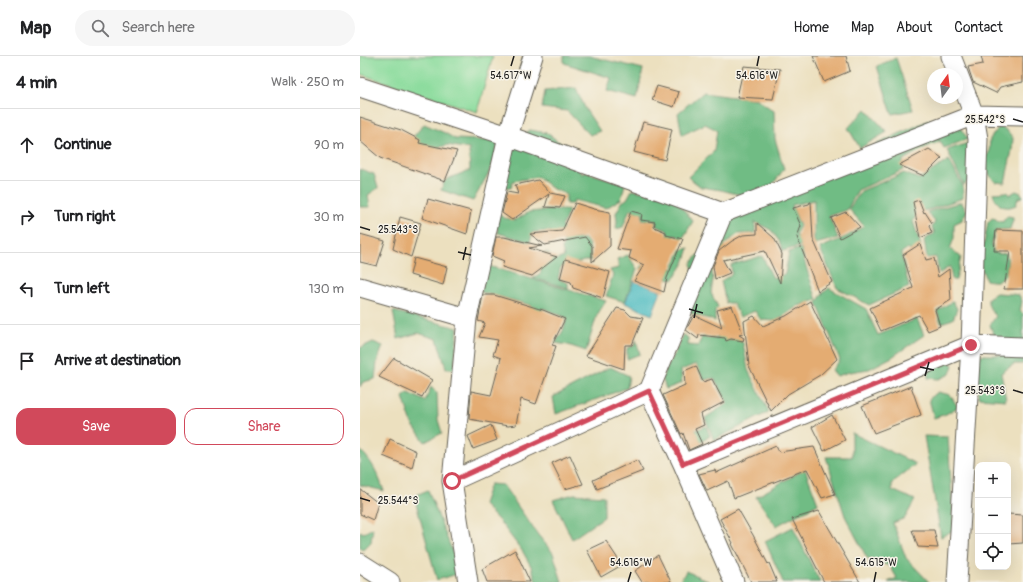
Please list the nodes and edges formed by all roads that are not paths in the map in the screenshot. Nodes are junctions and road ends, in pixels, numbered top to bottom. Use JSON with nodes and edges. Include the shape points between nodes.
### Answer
{"nodes":[{"id":1,"x":533,"y":56,"type":"edge"},
{"id":2,"x":951,"y":56,"type":"edge"},
{"id":3,"x":360,"y":87,"type":"edge"},
{"id":4,"x":974,"y":115,"type":"junction"},
{"id":5,"x":1023,"y":116,"type":"edge"},
{"id":6,"x":508,"y":136,"type":"junction"},
{"id":7,"x":723,"y":212,"type":"junction"},
{"id":8,"x":360,"y":287,"type":"edge"},
{"id":9,"x":467,"y":318,"type":"junction"},
{"id":10,"x":971,"y":345,"type":"junction"},
{"id":11,"x":1023,"y":347,"type":"edge"},
{"id":12,"x":649,"y":391,"type":"junction"},
{"id":13,"x":683,"y":464,"type":"junction"},
{"id":14,"x":452,"y":481,"type":"junction"},
{"id":15,"x":360,"y":563,"type":"edge"},
{"id":16,"x":385,"y":580,"type":"edge"},
{"id":17,"x":468,"y":582,"type":"edge"},
{"id":18,"x":734,"y":582,"type":"edge"},
{"id":19,"x":957,"y":582,"type":"edge"}],
"edges":[{"from":1,"to":6,"type":"street"},
{"from":2,"to":4,"type":"street"},
{"from":3,"to":6,"type":"street"},
{"from":4,"to":5,"type":"street"},
{"from":4,"to":7,"type":"street"},
{"from":4,"to":10,"type":"street","via":[[978,138]]},
{"from":6,"to":7,"type":"street"},
{"from":6,"to":9,"type":"street"},
{"from":7,"to":12,"type":"street"},
{"from":8,"to":9,"type":"street"},
{"from":9,"to":14,"type":"street"},
{"from":10,"to":11,"type":"street"},
{"from":10,"to":13,"type":"street"},
{"from":10,"to":19,"type":"street"},
{"from":12,"to":13,"type":"street"},
{"from":12,"to":14,"type":"street"},
{"from":13,"to":18,"type":"street"},
{"from":14,"to":17,"type":"street"},
{"from":15,"to":16,"type":"street"}]}
